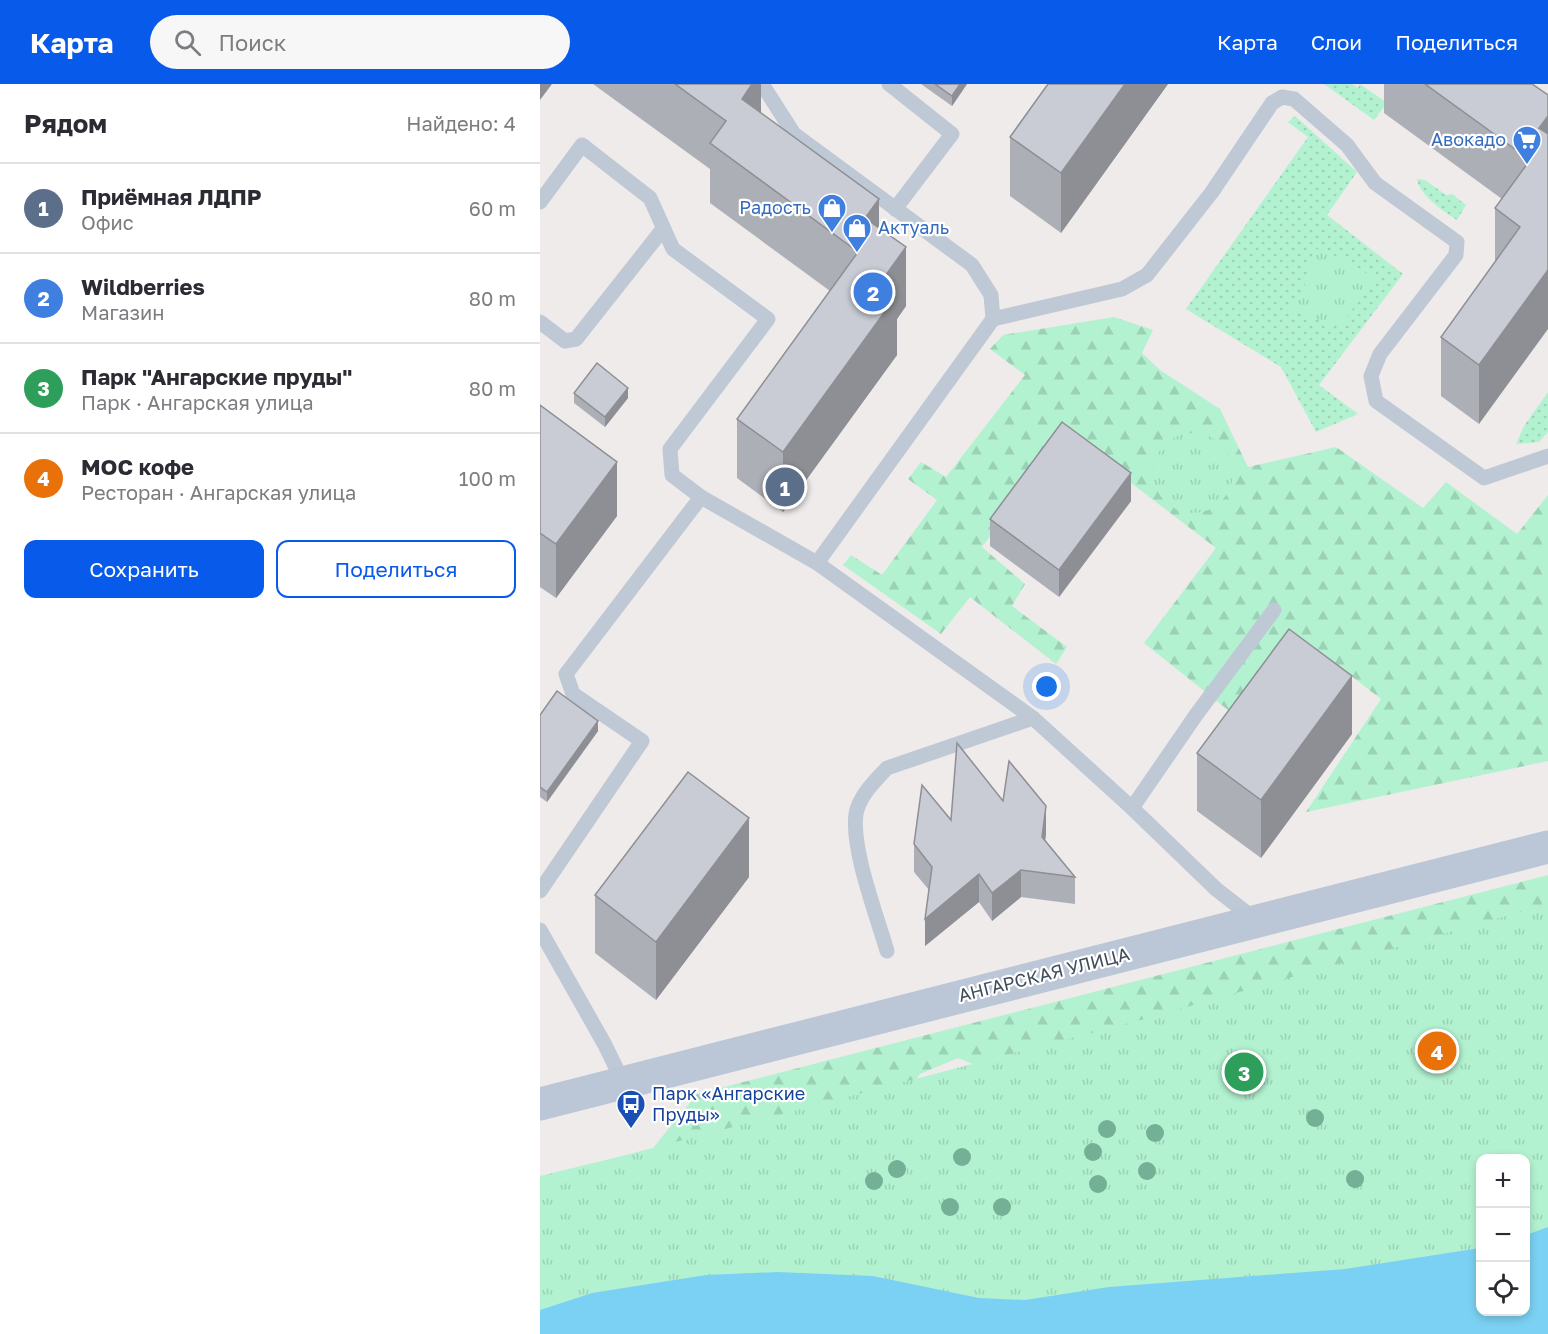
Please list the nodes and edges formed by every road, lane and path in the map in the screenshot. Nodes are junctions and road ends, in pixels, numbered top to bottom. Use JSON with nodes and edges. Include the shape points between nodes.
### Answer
{"nodes":[{"id":1,"x":762,"y":84,"type":"edge"},
{"id":2,"x":889,"y":84,"type":"edge"},
{"id":3,"x":540,"y":202,"type":"edge"},
{"id":4,"x":895,"y":209,"type":"junction"},
{"id":5,"x":663,"y":229,"type":"junction"},
{"id":6,"x":993,"y":319,"type":"junction"},
{"id":7,"x":540,"y":322,"type":"edge"},
{"id":8,"x":1548,"y":456,"type":"edge"},
{"id":9,"x":701,"y":497,"type":"junction"},
{"id":10,"x":817,"y":563,"type":"junction"},
{"id":11,"x":1274,"y":610,"type":"dead end"},
{"id":12,"x":1033,"y":718,"type":"junction"},
{"id":13,"x":1132,"y":808,"type":"junction"},
{"id":14,"x":1548,"y":847,"type":"edge"},
{"id":15,"x":540,"y":891,"type":"edge"},
{"id":16,"x":1257,"y":921,"type":"junction"},
{"id":17,"x":540,"y":930,"type":"edge"},
{"id":18,"x":887,"y":951,"type":"dead end"},
{"id":19,"x":623,"y":1082,"type":"junction"},
{"id":20,"x":540,"y":1104,"type":"edge"}],
"edges":[{"from":1,"to":4,"type":"lane","via":[[794,134]]},
{"from":2,"to":4,"type":"lane","via":[[952,134]]},
{"from":3,"to":5,"type":"lane","via":[[582,145],[650,198]]},
{"from":4,"to":6,"type":"lane","via":[[972,265],[991,295]]},
{"from":5,"to":7,"type":"lane","via":[[576,339],[565,341]]},
{"from":5,"to":9,"type":"lane","via":[[673,249],[768,319],[670,449],[672,475]]},
{"from":6,"to":8,"type":"lane","via":[[1122,289],[1146,275],[1212,192],[1272,103],[1282,97],[1294,99],[1347,145],[1374,183],[1456,242],[1456,255],[1380,354],[1371,376],[1376,401],[1484,478]]},
{"from":6,"to":10,"type":"lane"},
{"from":9,"to":10,"type":"lane"},
{"from":9,"to":15,"type":"lane","via":[[566,674],[573,694],[642,741]]},
{"from":10,"to":12,"type":"lane"},
{"from":11,"to":13,"type":"lane"},
{"from":12,"to":13,"type":"lane"},
{"from":12,"to":18,"type":"lane","via":[[887,768],[870,785],[856,813],[856,842]]},
{"from":13,"to":16,"type":"lane","via":[[1216,889]]},
{"from":14,"to":16,"type":"street","name":"АНГАРСКАЯ УЛИЦА"},
{"from":16,"to":19,"type":"street","name":"АНГАРСКАЯ УЛИЦА"},
{"from":17,"to":19,"type":"lane"},
{"from":19,"to":20,"type":"street","name":"АНГАРСКАЯ УЛИЦА"}]}
